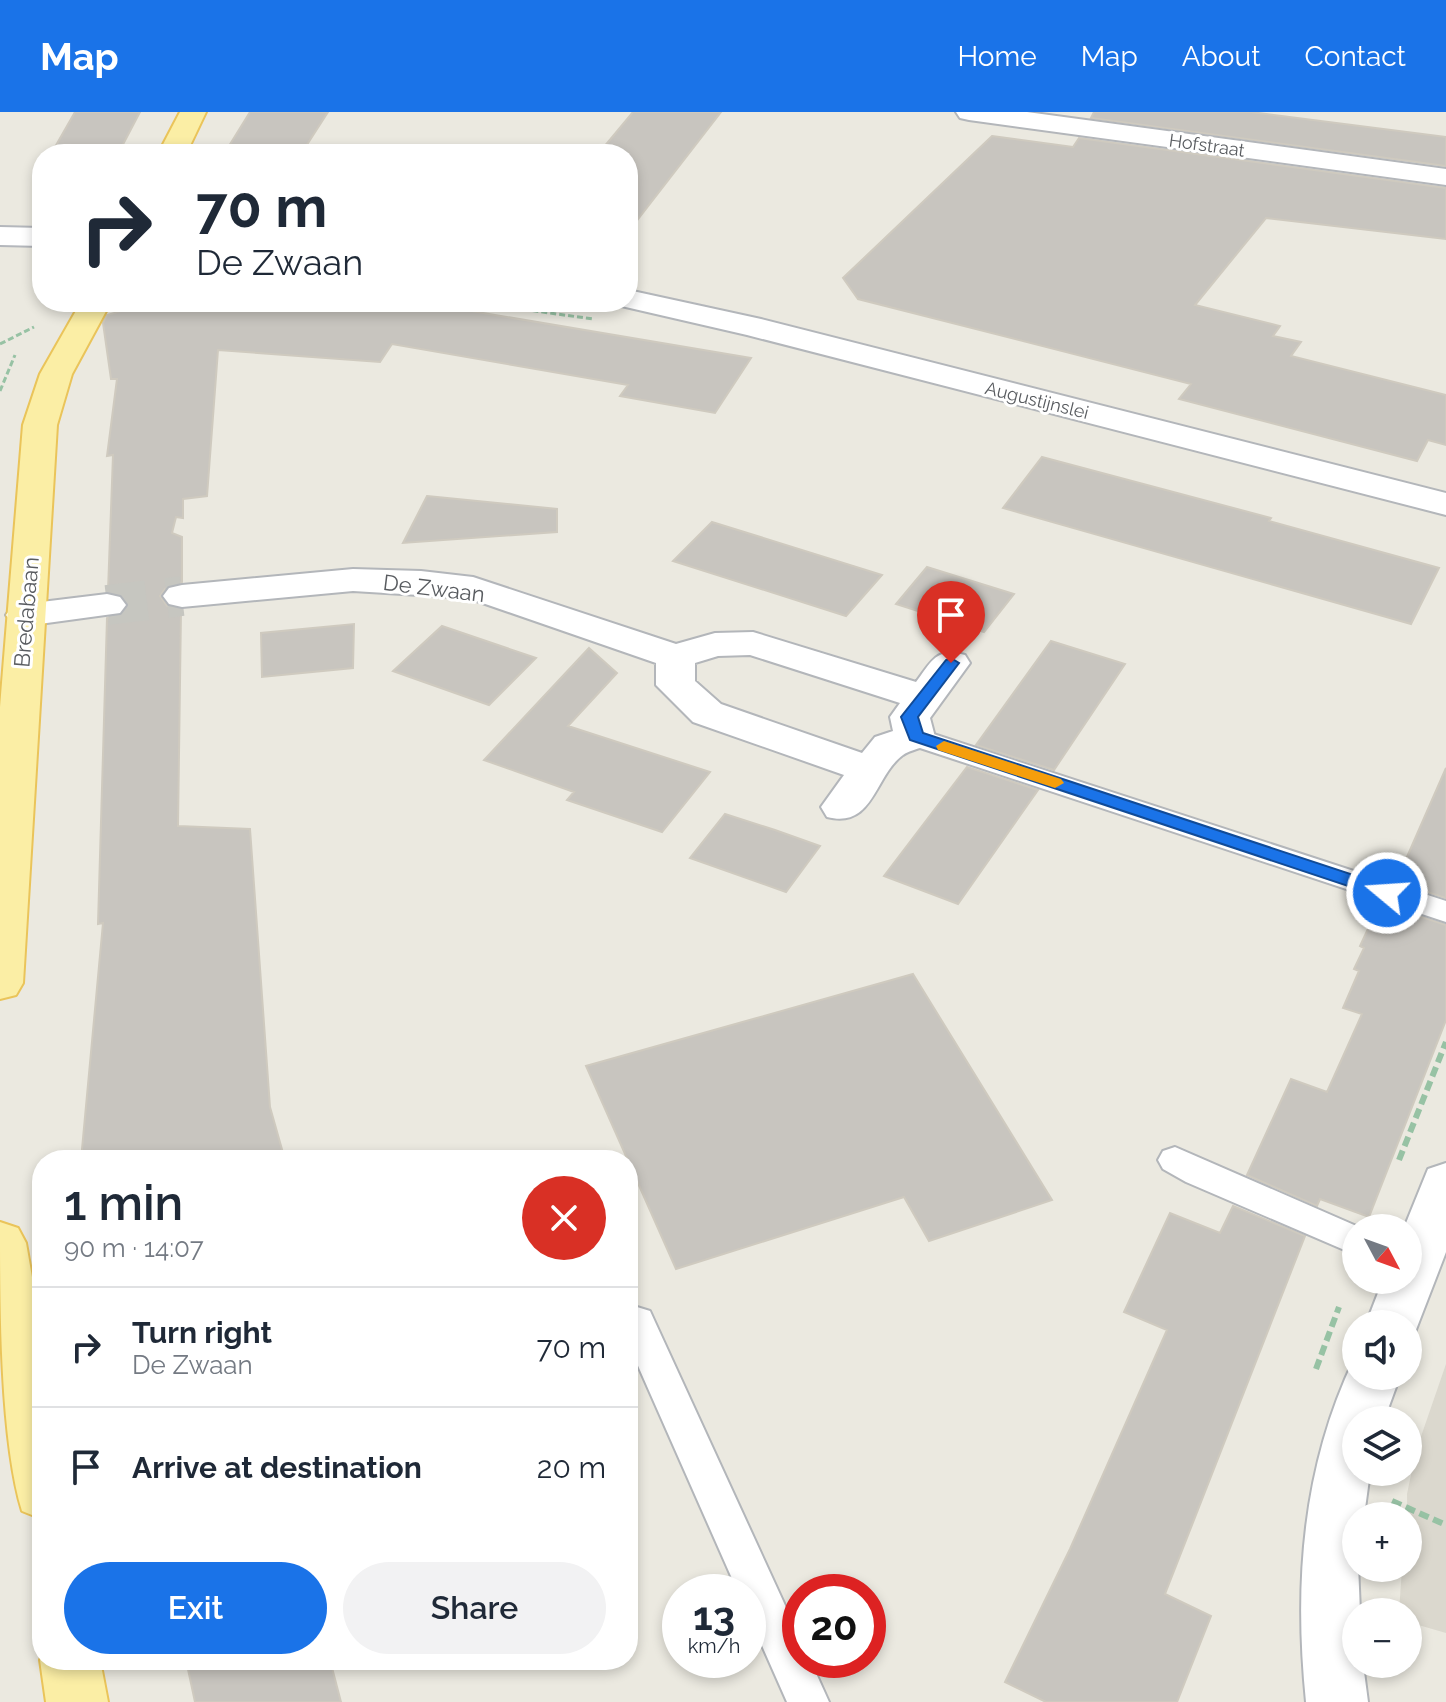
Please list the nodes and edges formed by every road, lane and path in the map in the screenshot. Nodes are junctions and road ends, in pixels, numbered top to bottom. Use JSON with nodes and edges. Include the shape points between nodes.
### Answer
{"nodes":[{"id":1,"x":193,"y":112,"type":"edge"},
{"id":2,"x":969,"y":112,"type":"edge"},
{"id":3,"x":177,"y":144,"type":"edge"},
{"id":4,"x":1446,"y":177,"type":"edge"},
{"id":5,"x":0,"y":236,"type":"edge"},
{"id":6,"x":32,"y":237,"type":"edge"},
{"id":7,"x":638,"y":301,"type":"edge"},
{"id":8,"x":90,"y":312,"type":"edge"},
{"id":9,"x":35,"y":327,"type":"dead end"},
{"id":10,"x":0,"y":344,"type":"edge"},
{"id":11,"x":1446,"y":504,"type":"edge"},
{"id":12,"x":182,"y":596,"type":"tunnel mouth"},
{"id":13,"x":107,"y":605,"type":"tunnel mouth"},
{"id":14,"x":25,"y":615,"type":"junction"},
{"id":15,"x":675,"y":657,"type":"junction"},
{"id":16,"x":951,"y":663,"type":"dead end"},
{"id":17,"x":925,"y":698,"type":"junction"},
{"id":18,"x":915,"y":737,"type":"junction"},
{"id":19,"x":870,"y":770,"type":"junction"},
{"id":20,"x":842,"y":807,"type":"dead end"},
{"id":21,"x":1446,"y":912,"type":"edge"},
{"id":22,"x":0,"y":983,"type":"edge"},
{"id":23,"x":1446,"y":1042,"type":"edge"},
{"id":24,"x":1175,"y":1160,"type":"dead end"},
{"id":25,"x":1394,"y":1171,"type":"dead end"},
{"id":26,"x":1446,"y":1183,"type":"edge"},
{"id":27,"x":1342,"y":1235,"type":"edge"},
{"id":28,"x":1422,"y":1242,"type":"edge"},
{"id":29,"x":0,"y":1243,"type":"edge"},
{"id":30,"x":638,"y":1324,"type":"edge"},
{"id":31,"x":32,"y":1433,"type":"edge"},
{"id":32,"x":1342,"y":1473,"type":"edge"},
{"id":33,"x":72,"y":1670,"type":"edge"},
{"id":34,"x":77,"y":1702,"type":"edge"},
{"id":35,"x":808,"y":1702,"type":"edge"},
{"id":36,"x":1337,"y":1702,"type":"edge"}],
"edges":[{"from":1,"to":3,"type":"main road"},
{"from":2,"to":4,"type":"street","name":"Hofstraat"},
{"from":5,"to":6,"type":"street"},
{"from":7,"to":11,"type":"street","name":"Augustijnslei"},
{"from":8,"to":14,"type":"main road","name":"Bredabaan","via":[[56,374],[40,425]]},
{"from":9,"to":10,"type":"path"},
{"from":12,"to":15,"type":"street","name":"De Zwaan","via":[[353,580],[473,588]]},
{"from":13,"to":14,"type":"street"},
{"from":14,"to":22,"type":"main road","name":"Bredabaan"},
{"from":15,"to":17,"type":"street","via":[[715,645],[753,643]]},
{"from":15,"to":19,"type":"street","via":[[676,685],[707,713]]},
{"from":16,"to":17,"type":"street"},
{"from":17,"to":18,"type":"street","via":[[910,717]]},
{"from":18,"to":19,"type":"street","via":[[889,746]]},
{"from":18,"to":21,"type":"lane"},
{"from":19,"to":20,"type":"street"},
{"from":23,"to":25,"type":"path"},
{"from":24,"to":27,"type":"lane"},
{"from":26,"to":28,"type":"street"},
{"from":29,"to":31,"type":"main road"},
{"from":30,"to":35,"type":"lane"},
{"from":32,"to":36,"type":"street","via":[[1329,1588]]},
{"from":33,"to":34,"type":"main road"}]}
